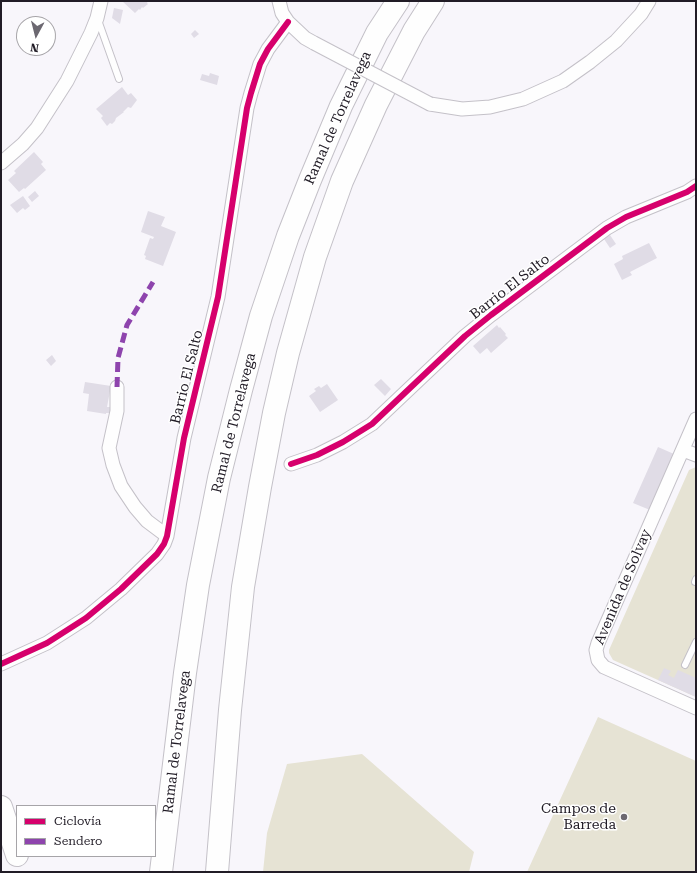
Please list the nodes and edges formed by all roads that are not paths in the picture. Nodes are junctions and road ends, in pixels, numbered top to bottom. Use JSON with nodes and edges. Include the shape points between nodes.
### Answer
{"nodes":[{"id":1,"x":101,"y":1,"type":"edge"},
{"id":2,"x":279,"y":1,"type":"edge"},
{"id":3,"x":398,"y":1,"type":"edge"},
{"id":4,"x":433,"y":1,"type":"edge"},
{"id":5,"x":649,"y":1,"type":"edge"},
{"id":6,"x":97,"y":18,"type":"junction"},
{"id":7,"x":288,"y":22,"type":"junction"},
{"id":8,"x":119,"y":79,"type":"dead end"},
{"id":9,"x":1,"y":163,"type":"edge"},
{"id":10,"x":696,"y":186,"type":"edge"},
{"id":11,"x":117,"y":387,"type":"dead end"},
{"id":12,"x":696,"y":420,"type":"edge"},
{"id":13,"x":683,"y":450,"type":"junction"},
{"id":14,"x":696,"y":455,"type":"edge"},
{"id":15,"x":291,"y":464,"type":"dead end"},
{"id":16,"x":167,"y":536,"type":"junction"},
{"id":17,"x":696,"y":579,"type":"edge"},
{"id":18,"x":696,"y":582,"type":"edge"},
{"id":19,"x":696,"y":642,"type":"edge"},
{"id":20,"x":1,"y":664,"type":"edge"},
{"id":21,"x":685,"y":665,"type":"dead end"},
{"id":22,"x":696,"y":708,"type":"edge"},
{"id":23,"x":1,"y":807,"type":"edge"},
{"id":24,"x":16,"y":852,"type":"edge"},
{"id":25,"x":18,"y":857,"type":"edge"},
{"id":26,"x":22,"y":872,"type":"edge"},
{"id":27,"x":161,"y":872,"type":"edge"},
{"id":28,"x":217,"y":872,"type":"edge"}],
"edges":[{"from":1,"to":6,"type":"street"},
{"from":2,"to":7,"type":"street"},
{"from":3,"to":27,"type":"highway","name":"Ramal de Torrelavega","via":[[377,33],[312,173],[257,331],[219,478],[200,578],[186,665]]},
{"from":4,"to":28,"type":"highway","name":"Ramal de Torrelavega","via":[[376,105],[342,181],[315,257],[288,353],[263,472],[244,587]]},
{"from":5,"to":7,"type":"street","bridge":true,"via":[[641,14],[616,41],[563,81],[523,99],[490,107],[462,109],[430,104],[305,38]]},
{"from":6,"to":8,"type":"lane"},
{"from":6,"to":9,"type":"street","via":[[67,81],[37,128]]},
{"from":7,"to":16,"type":"street","name":"Barrio El Salto","via":[[260,64],[247,108],[218,297],[184,438]]},
{"from":10,"to":15,"type":"street","name":"Barrio El Salto","via":[[688,192],[626,217],[606,228],[465,336],[372,424],[317,455]]},
{"from":11,"to":16,"type":"street","via":[[117,411],[109,448],[113,465],[121,486],[135,507],[147,521]]},
{"from":12,"to":13,"type":"street","name":"Avenida de Solvay"},
{"from":13,"to":14,"type":"street"},
{"from":13,"to":22,"type":"street","name":"Avenida de Solvay","via":[[596,650],[598,660],[604,667]]},
{"from":16,"to":20,"type":"street","name":"Barrio El Salto","via":[[157,554],[86,618],[47,643]]},
{"from":17,"to":18,"type":"lane"},
{"from":19,"to":21,"type":"lane"},
{"from":23,"to":24,"type":"highway"},
{"from":25,"to":26,"type":"highway"}]}
